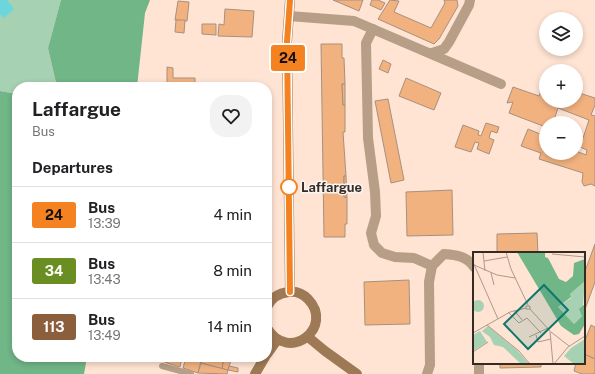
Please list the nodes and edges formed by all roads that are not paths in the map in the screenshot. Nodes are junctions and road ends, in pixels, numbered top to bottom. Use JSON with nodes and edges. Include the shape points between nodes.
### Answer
{"nodes":[{"id":1,"x":290,"y":0,"type":"edge"},
{"id":2,"x":470,"y":0,"type":"edge"},
{"id":3,"x":289,"y":16,"type":"junction"},
{"id":4,"x":373,"y":28,"type":"junction"},
{"id":5,"x":432,"y":53,"type":"junction"},
{"id":6,"x":501,"y":84,"type":"dead end"},
{"id":7,"x":473,"y":265,"type":"edge"},
{"id":8,"x":432,"y":266,"type":"junction"},
{"id":9,"x":290,"y":292,"type":"junction"},
{"id":10,"x":272,"y":301,"type":"edge"},
{"id":11,"x":272,"y":333,"type":"edge"},
{"id":12,"x":308,"y":337,"type":"junction"},
{"id":13,"x":278,"y":340,"type":"junction"},
{"id":14,"x":272,"y":348,"type":"edge"},
{"id":15,"x":262,"y":362,"type":"edge"},
{"id":16,"x":479,"y":364,"type":"edge"},
{"id":17,"x":162,"y":366,"type":"dead end"},
{"id":18,"x":190,"y":374,"type":"edge"},
{"id":19,"x":255,"y":374,"type":"edge"},
{"id":20,"x":357,"y":374,"type":"edge"},
{"id":21,"x":427,"y":374,"type":"edge"},
{"id":22,"x":480,"y":374,"type":"edge"}],
"edges":[{"from":1,"to":3,"type":"main road"},
{"from":2,"to":5,"type":"street","via":[[444,49]]},
{"from":3,"to":4,"type":"street","via":[[354,21]]},
{"from":3,"to":9,"type":"main road"},
{"from":4,"to":5,"type":"street"},
{"from":4,"to":8,"type":"street","via":[[366,43],[368,138],[376,216],[371,233],[374,245],[382,253],[414,258]]},
{"from":5,"to":6,"type":"street"},
{"from":7,"to":8,"type":"street","via":[[470,260],[444,254]]},
{"from":8,"to":21,"type":"street","via":[[429,282],[430,364]]},
{"from":9,"to":10,"type":"main road","via":[[282,293]]},
{"from":9,"to":12,"type":"main road","via":[[299,293],[313,304],[316,321]]},
{"from":11,"to":13,"type":"main road"},
{"from":12,"to":13,"type":"main road","via":[[293,343]]},
{"from":12,"to":20,"type":"main road"},
{"from":13,"to":14,"type":"main road"},
{"from":15,"to":19,"type":"main road"},
{"from":16,"to":22,"type":"street"},
{"from":17,"to":18,"type":"lane"}]}
